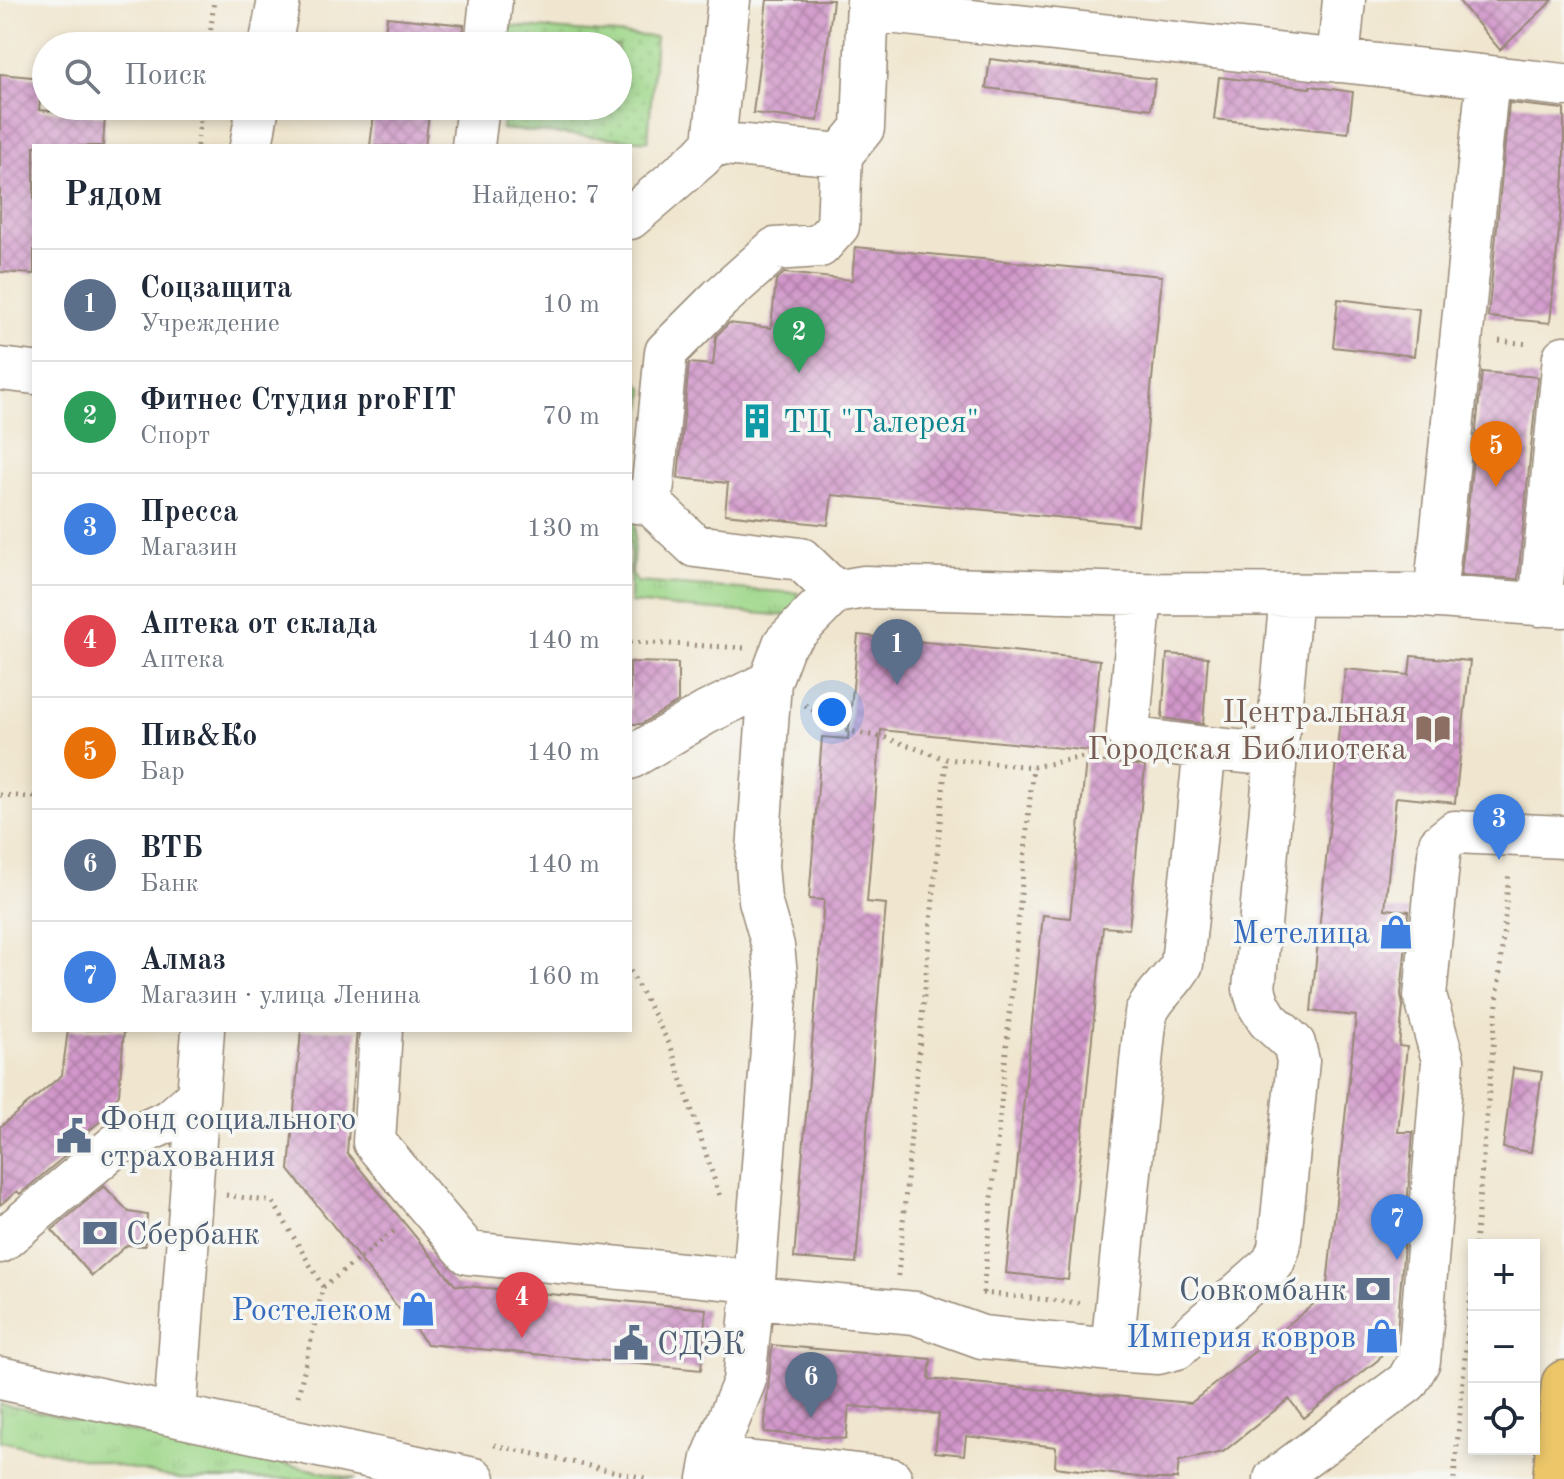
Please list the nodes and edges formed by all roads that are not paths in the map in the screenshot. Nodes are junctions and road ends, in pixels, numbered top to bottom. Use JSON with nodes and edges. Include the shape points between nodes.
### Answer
{"nodes":[{"id":1,"x":279,"y":0,"type":"edge"},
{"id":2,"x":491,"y":0,"type":"edge"},
{"id":3,"x":729,"y":0,"type":"edge"},
{"id":4,"x":1344,"y":0,"type":"edge"},
{"id":5,"x":869,"y":5,"type":"edge"},
{"id":6,"x":273,"y":32,"type":"edge"},
{"id":7,"x":488,"y":32,"type":"edge"},
{"id":8,"x":1338,"y":61,"type":"junction"},
{"id":9,"x":1488,"y":77,"type":"junction"},
{"id":10,"x":1564,"y":85,"type":"edge"},
{"id":11,"x":256,"y":120,"type":"edge"},
{"id":12,"x":476,"y":120,"type":"edge"},
{"id":13,"x":714,"y":143,"type":"junction"},
{"id":14,"x":251,"y":144,"type":"edge"},
{"id":15,"x":473,"y":144,"type":"edge"},
{"id":16,"x":841,"y":155,"type":"junction"},
{"id":17,"x":647,"y":186,"type":"edge"},
{"id":18,"x":632,"y":214,"type":"edge"},
{"id":19,"x":1551,"y":351,"type":"edge"},
{"id":20,"x":640,"y":503,"type":"edge"},
{"id":21,"x":835,"y":592,"type":"junction"},
{"id":22,"x":1141,"y":594,"type":"junction"},
{"id":23,"x":1291,"y":595,"type":"junction"},
{"id":24,"x":1435,"y":597,"type":"junction"},
{"id":25,"x":1552,"y":606,"type":"edge"},
{"id":26,"x":777,"y":663,"type":"junction"},
{"id":27,"x":1205,"y":748,"type":"junction"},
{"id":28,"x":1277,"y":755,"type":"junction"},
{"id":29,"x":632,"y":757,"type":"edge"},
{"id":30,"x":1564,"y":837,"type":"edge"},
{"id":31,"x":203,"y":1032,"type":"edge"},
{"id":32,"x":381,"y":1032,"type":"edge"},
{"id":33,"x":198,"y":1096,"type":"junction"},
{"id":34,"x":0,"y":1242,"type":"edge"},
{"id":35,"x":753,"y":1290,"type":"junction"},
{"id":36,"x":1112,"y":1350,"type":"junction"},
{"id":37,"x":0,"y":1378,"type":"edge"},
{"id":38,"x":1564,"y":1383,"type":"edge"},
{"id":39,"x":175,"y":1415,"type":"junction"},
{"id":40,"x":711,"y":1468,"type":"edge"},
{"id":41,"x":474,"y":1479,"type":"edge"},
{"id":42,"x":891,"y":1479,"type":"edge"},
{"id":43,"x":1275,"y":1479,"type":"edge"},
{"id":44,"x":1555,"y":1479,"type":"edge"}],
"edges":[{"from":1,"to":6,"type":"street"},
{"from":2,"to":7,"type":"street"},
{"from":3,"to":13,"type":"street"},
{"from":4,"to":8,"type":"street"},
{"from":5,"to":8,"type":"street"},
{"from":5,"to":16,"type":"street","via":[[863,128]]},
{"from":8,"to":9,"type":"street"},
{"from":9,"to":10,"type":"street"},
{"from":9,"to":24,"type":"street"},
{"from":11,"to":14,"type":"street"},
{"from":12,"to":15,"type":"street"},
{"from":13,"to":16,"type":"street"},
{"from":13,"to":17,"type":"street","via":[[701,157]]},
{"from":16,"to":20,"type":"street","via":[[838,226],[820,246],[775,249],[666,352]]},
{"from":17,"to":18,"type":"street"},
{"from":19,"to":25,"type":"street"},
{"from":20,"to":21,"type":"street","via":[[695,546],[801,559]]},
{"from":21,"to":22,"type":"street","via":[[864,587]]},
{"from":21,"to":26,"type":"street"},
{"from":22,"to":23,"type":"street"},
{"from":22,"to":27,"type":"street","via":[[1128,733],[1136,739]]},
{"from":23,"to":24,"type":"street"},
{"from":23,"to":28,"type":"street"},
{"from":24,"to":25,"type":"street"},
{"from":26,"to":29,"type":"street"},
{"from":26,"to":35,"type":"street","via":[[757,865],[777,984]]},
{"from":27,"to":28,"type":"street"},
{"from":27,"to":36,"type":"street","via":[[1182,964],[1146,1013]]},
{"from":28,"to":36,"type":"street","via":[[1254,989],[1268,1020],[1294,1044],[1298,1061],[1279,1248],[1273,1263],[1177,1348],[1158,1353]]},
{"from":30,"to":43,"type":"street","via":[[1455,832],[1440,844],[1425,996],[1443,1060],[1419,1361],[1407,1382]]},
{"from":31,"to":33,"type":"street"},
{"from":32,"to":35,"type":"street","via":[[374,1142],[468,1253]]},
{"from":33,"to":34,"type":"street","via":[[171,1120],[116,1145]]},
{"from":33,"to":39,"type":"street"},
{"from":35,"to":36,"type":"street","via":[[915,1313],[982,1337]]},
{"from":35,"to":40,"type":"street","via":[[744,1382]]},
{"from":37,"to":39,"type":"street"},
{"from":38,"to":44,"type":"main road"},
{"from":39,"to":41,"type":"street"},
{"from":40,"to":42,"type":"street"}]}
